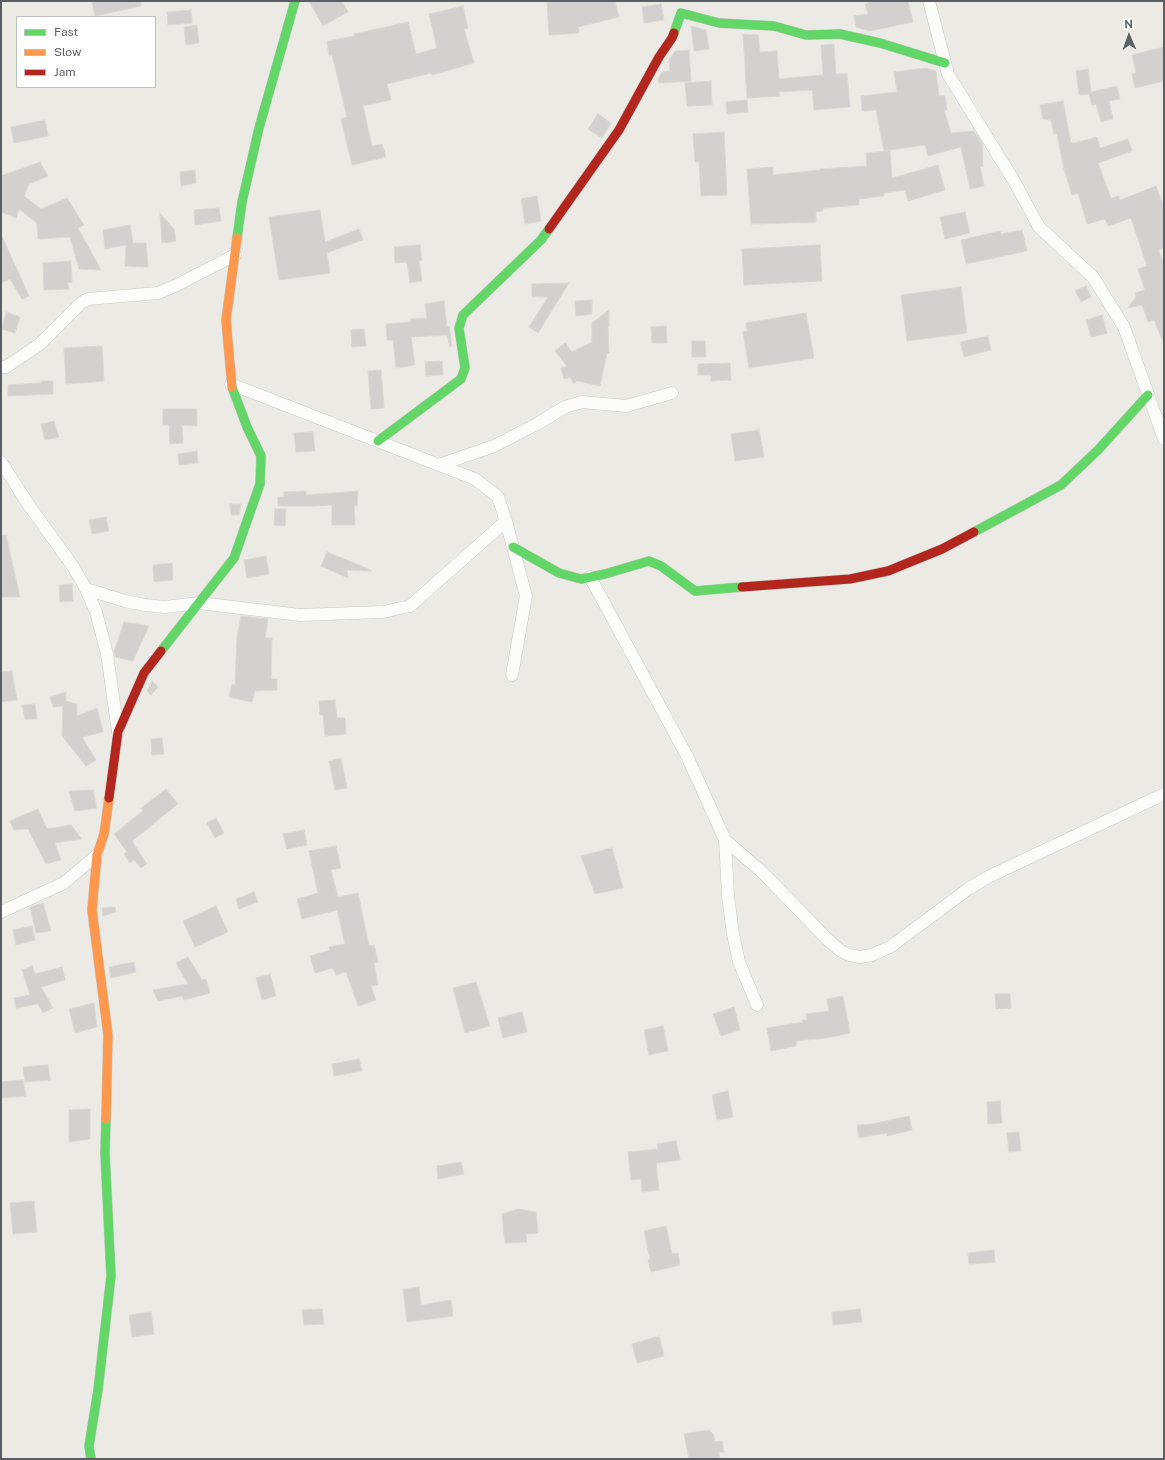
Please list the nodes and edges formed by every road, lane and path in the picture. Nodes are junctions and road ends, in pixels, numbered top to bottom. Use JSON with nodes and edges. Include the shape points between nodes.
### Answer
{"nodes":[{"id":1,"x":295,"y":1,"type":"edge"},
{"id":2,"x":929,"y":1,"type":"edge"},
{"id":3,"x":945,"y":63,"type":"junction"},
{"id":4,"x":235,"y":255,"type":"junction"},
{"id":5,"x":1,"y":367,"type":"edge"},
{"id":6,"x":231,"y":384,"type":"junction"},
{"id":7,"x":672,"y":393,"type":"dead end"},
{"id":8,"x":1148,"y":395,"type":"junction"},
{"id":9,"x":1164,"y":439,"type":"edge"},
{"id":10,"x":378,"y":441,"type":"junction"},
{"id":11,"x":1,"y":462,"type":"edge"},
{"id":12,"x":439,"y":465,"type":"junction"},
{"id":13,"x":506,"y":521,"type":"junction"},
{"id":14,"x":513,"y":547,"type":"junction"},
{"id":15,"x":590,"y":577,"type":"junction"},
{"id":16,"x":86,"y":589,"type":"junction"},
{"id":17,"x":199,"y":603,"type":"junction"},
{"id":18,"x":512,"y":675,"type":"dead end"},
{"id":19,"x":118,"y":732,"type":"junction"},
{"id":20,"x":1164,"y":794,"type":"edge"},
{"id":21,"x":725,"y":840,"type":"junction"},
{"id":22,"x":97,"y":855,"type":"junction"},
{"id":23,"x":1,"y":912,"type":"edge"},
{"id":24,"x":756,"y":1005,"type":"dead end"},
{"id":25,"x":92,"y":1459,"type":"edge"}],
"edges":[{"from":1,"to":4,"type":"street","via":[[259,128],[244,195]]},
{"from":2,"to":3,"type":"street"},
{"from":3,"to":8,"type":"street","via":[[948,74],[1014,181],[1039,227],[1093,277],[1124,327]]},
{"from":3,"to":10,"type":"street","via":[[840,34],[806,35],[774,26],[719,23],[681,14],[672,38],[619,130],[541,240],[463,315],[459,328],[465,368],[461,379]]},
{"from":4,"to":5,"type":"street","via":[[158,293],[88,299],[40,344],[6,367]]},
{"from":4,"to":6,"type":"street","via":[[226,320]]},
{"from":6,"to":10,"type":"street"},
{"from":6,"to":17,"type":"street","via":[[261,456],[260,484],[234,558]]},
{"from":7,"to":12,"type":"street","via":[[626,406],[582,402],[564,407],[494,446]]},
{"from":8,"to":9,"type":"street"},
{"from":8,"to":15,"type":"street","via":[[1098,450],[1061,485],[942,549],[888,571],[850,579],[695,591],[661,566],[649,561]]},
{"from":10,"to":12,"type":"street"},
{"from":11,"to":16,"type":"street"},
{"from":12,"to":13,"type":"street","via":[[475,479],[498,497]]},
{"from":13,"to":14,"type":"street"},
{"from":13,"to":17,"type":"street","via":[[410,606],[383,612],[300,615]]},
{"from":14,"to":15,"type":"street","via":[[559,574],[581,579]]},
{"from":14,"to":18,"type":"street","via":[[526,596]]},
{"from":15,"to":21,"type":"street","via":[[687,756]]},
{"from":16,"to":17,"type":"street","via":[[145,605],[165,607]]},
{"from":16,"to":19,"type":"street","via":[[96,612],[107,654]]},
{"from":17,"to":19,"type":"street","via":[[144,673]]},
{"from":19,"to":22,"type":"street","via":[[104,834]]},
{"from":20,"to":21,"type":"street","via":[[990,876],[968,889],[890,947],[860,957],[845,953],[829,941],[762,872]]},
{"from":21,"to":24,"type":"street","via":[[733,934],[739,962]]},
{"from":22,"to":23,"type":"street","via":[[64,883]]},
{"from":22,"to":25,"type":"street","via":[[92,910],[108,1035],[105,1153],[111,1276],[89,1446]]}]}
